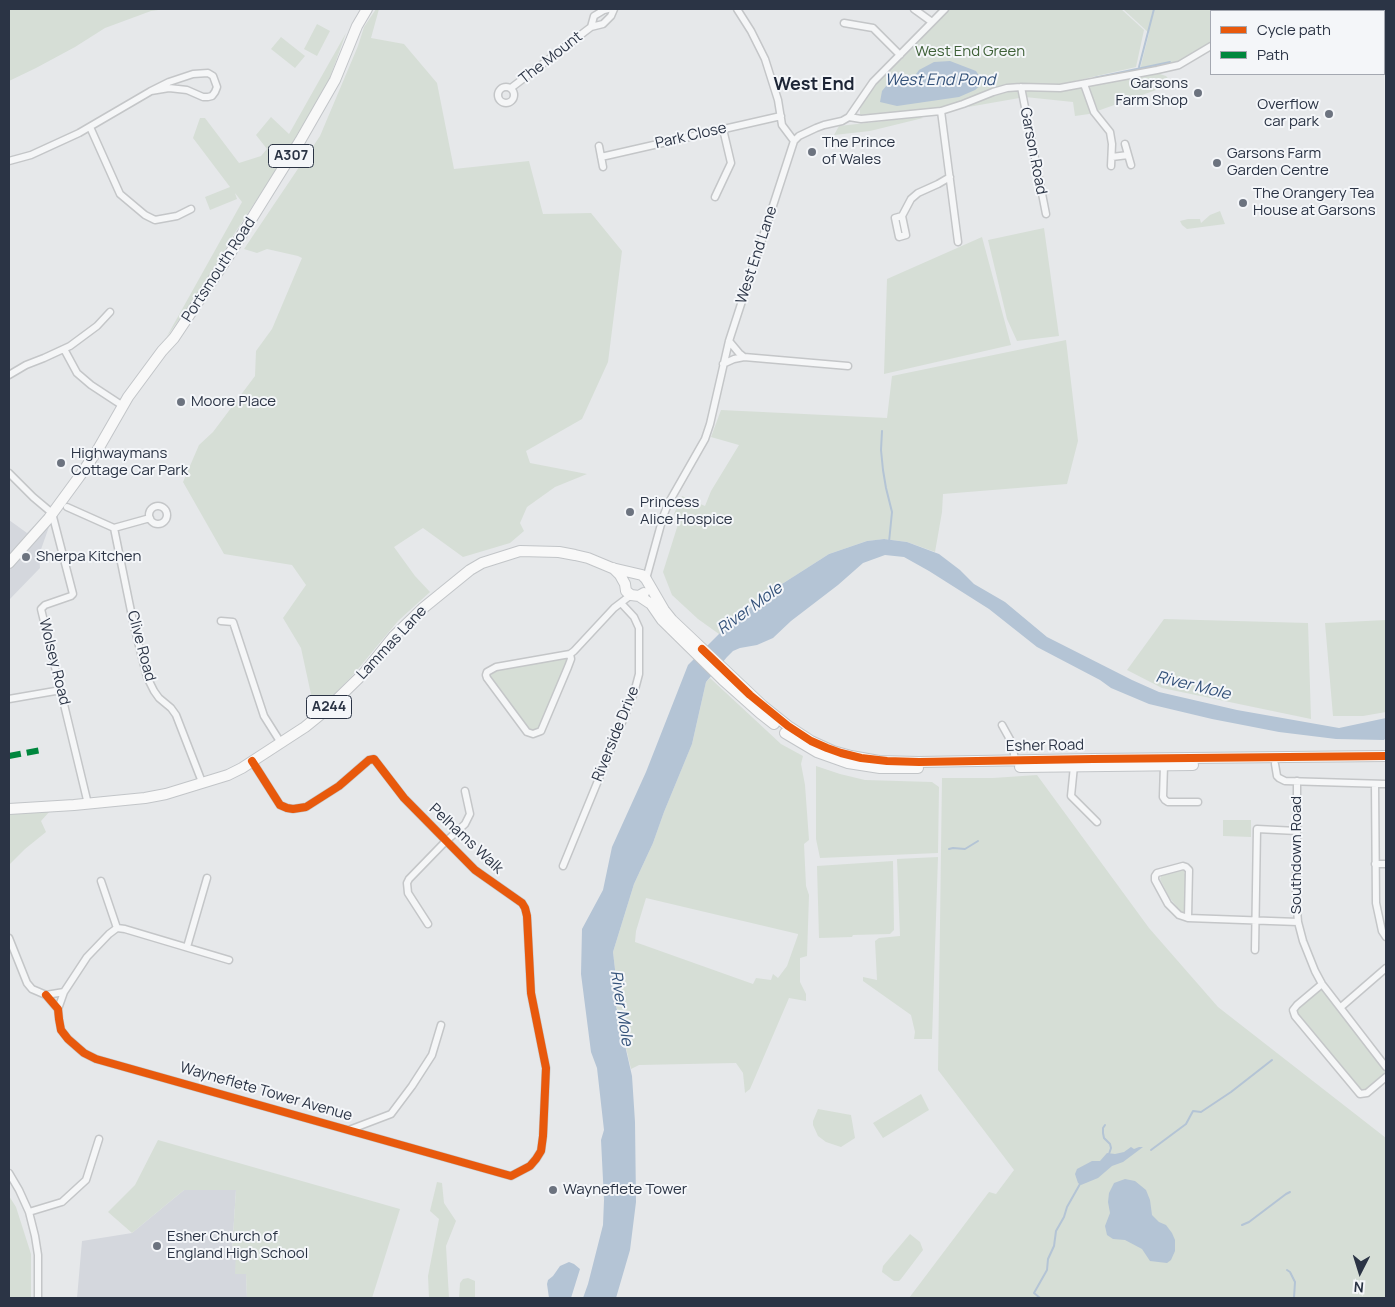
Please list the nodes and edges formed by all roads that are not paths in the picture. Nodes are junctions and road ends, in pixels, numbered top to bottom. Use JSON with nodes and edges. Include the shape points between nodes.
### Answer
{"nodes":[{"id":1,"x":367,"y":9,"type":"edge"},
{"id":2,"x":608,"y":9,"type":"edge"},
{"id":3,"x":614,"y":9,"type":"edge"},
{"id":4,"x":737,"y":9,"type":"edge"},
{"id":5,"x":914,"y":9,"type":"edge"},
{"id":6,"x":945,"y":9,"type":"edge"},
{"id":7,"x":932,"y":22,"type":"junction"},
{"id":8,"x":844,"y":23,"type":"dead end"},
{"id":9,"x":591,"y":26,"type":"junction"},
{"id":10,"x":1210,"y":47,"type":"edge"},
{"id":11,"x":900,"y":55,"type":"junction"},
{"id":12,"x":1084,"y":84,"type":"junction"},
{"id":13,"x":1021,"y":87,"type":"junction"},
{"id":14,"x":511,"y":88,"type":"dead end"},
{"id":15,"x":152,"y":91,"type":"junction"},
{"id":16,"x":942,"y":111,"type":"junction"},
{"id":17,"x":781,"y":116,"type":"junction"},
{"id":18,"x":849,"y":117,"type":"junction"},
{"id":19,"x":90,"y":127,"type":"junction"},
{"id":20,"x":723,"y":129,"type":"junction"},
{"id":21,"x":794,"y":141,"type":"junction"},
{"id":22,"x":1125,"y":144,"type":"dead end"},
{"id":23,"x":599,"y":146,"type":"dead end"},
{"id":24,"x":1128,"y":155,"type":"junction"},
{"id":25,"x":601,"y":157,"type":"junction"},
{"id":26,"x":1112,"y":157,"type":"junction"},
{"id":27,"x":9,"y":161,"type":"edge"},
{"id":28,"x":1131,"y":165,"type":"dead end"},
{"id":29,"x":1111,"y":166,"type":"dead end"},
{"id":30,"x":603,"y":167,"type":"dead end"},
{"id":31,"x":950,"y":177,"type":"junction"},
{"id":32,"x":715,"y":197,"type":"dead end"},
{"id":33,"x":191,"y":209,"type":"dead end"},
{"id":34,"x":1046,"y":214,"type":"dead end"},
{"id":35,"x":902,"y":216,"type":"dead end"},
{"id":36,"x":958,"y":242,"type":"dead end"},
{"id":37,"x":110,"y":312,"type":"dead end"},
{"id":38,"x":729,"y":341,"type":"junction"},
{"id":39,"x":64,"y":349,"type":"junction"},
{"id":40,"x":744,"y":357,"type":"junction"},
{"id":41,"x":723,"y":364,"type":"junction"},
{"id":42,"x":848,"y":366,"type":"dead end"},
{"id":43,"x":9,"y":375,"type":"edge"},
{"id":44,"x":123,"y":406,"type":"junction"},
{"id":45,"x":9,"y":473,"type":"edge"},
{"id":46,"x":67,"y":507,"type":"dead end"},
{"id":47,"x":51,"y":515,"type":"junction"},
{"id":48,"x":150,"y":518,"type":"dead end"},
{"id":49,"x":114,"y":528,"type":"junction"},
{"id":50,"x":9,"y":563,"type":"edge"},
{"id":51,"x":612,"y":568,"type":"junction"},
{"id":52,"x":642,"y":577,"type":"junction"},
{"id":53,"x":625,"y":584,"type":"junction"},
{"id":54,"x":635,"y":596,"type":"junction"},
{"id":55,"x":621,"y":603,"type":"junction"},
{"id":56,"x":221,"y":621,"type":"dead end"},
{"id":57,"x":700,"y":651,"type":"junction"},
{"id":58,"x":570,"y":654,"type":"junction"},
{"id":59,"x":727,"y":678,"type":"junction"},
{"id":60,"x":61,"y":690,"type":"junction"},
{"id":61,"x":9,"y":700,"type":"edge"},
{"id":62,"x":1002,"y":726,"type":"dead end"},
{"id":63,"x":281,"y":743,"type":"junction"},
{"id":64,"x":1386,"y":756,"type":"edge"},
{"id":65,"x":1016,"y":760,"type":"junction"},
{"id":66,"x":252,"y":761,"type":"junction"},
{"id":67,"x":1386,"y":763,"type":"edge"},
{"id":68,"x":1276,"y":764,"type":"junction"},
{"id":69,"x":1164,"y":765,"type":"junction"},
{"id":70,"x":1074,"y":766,"type":"junction"},
{"id":71,"x":1296,"y":781,"type":"junction"},
{"id":72,"x":202,"y":782,"type":"junction"},
{"id":73,"x":1375,"y":784,"type":"junction"},
{"id":74,"x":1386,"y":784,"type":"edge"},
{"id":75,"x":465,"y":791,"type":"dead end"},
{"id":76,"x":1198,"y":802,"type":"dead end"},
{"id":77,"x":88,"y":804,"type":"junction"},
{"id":78,"x":9,"y":810,"type":"edge"},
{"id":79,"x":1097,"y":822,"type":"dead end"},
{"id":80,"x":1297,"y":831,"type":"junction"},
{"id":81,"x":446,"y":841,"type":"junction"},
{"id":82,"x":1375,"y":864,"type":"junction"},
{"id":83,"x":1386,"y":864,"type":"edge"},
{"id":84,"x":563,"y":866,"type":"dead end"},
{"id":85,"x":207,"y":878,"type":"dead end"},
{"id":86,"x":101,"y":881,"type":"dead end"},
{"id":87,"x":1188,"y":918,"type":"junction"},
{"id":88,"x":1256,"y":921,"type":"junction"},
{"id":89,"x":1298,"y":922,"type":"junction"},
{"id":90,"x":428,"y":924,"type":"dead end"},
{"id":91,"x":117,"y":928,"type":"junction"},
{"id":92,"x":1386,"y":937,"type":"edge"},
{"id":93,"x":9,"y":938,"type":"edge"},
{"id":94,"x":186,"y":947,"type":"junction"},
{"id":95,"x":1255,"y":950,"type":"dead end"},
{"id":96,"x":229,"y":960,"type":"dead end"},
{"id":97,"x":1386,"y":968,"type":"edge"},
{"id":98,"x":1322,"y":984,"type":"junction"},
{"id":99,"x":64,"y":992,"type":"junction"},
{"id":100,"x":46,"y":996,"type":"junction"},
{"id":101,"x":1341,"y":1007,"type":"junction"},
{"id":102,"x":58,"y":1009,"type":"junction"},
{"id":103,"x":441,"y":1024,"type":"dead end"},
{"id":104,"x":1386,"y":1067,"type":"edge"},
{"id":105,"x":1386,"y":1077,"type":"edge"},
{"id":106,"x":349,"y":1130,"type":"junction"},
{"id":107,"x":99,"y":1139,"type":"dead end"},
{"id":108,"x":9,"y":1173,"type":"edge"},
{"id":109,"x":511,"y":1176,"type":"joint"},
{"id":110,"x":29,"y":1212,"type":"junction"},
{"id":111,"x":38,"y":1298,"type":"edge"}],
"edges":[{"from":1,"to":44,"type":"main road","name":"Portsmouth Road","number":"A307","via":[[335,80],[300,141],[174,338]]},
{"from":2,"to":9,"type":"street","name":"The Mount","via":[[594,16]]},
{"from":3,"to":9,"type":"street","name":"The Mount","via":[[603,24]]},
{"from":4,"to":17,"type":"street","via":[[765,59]]},
{"from":5,"to":7,"type":"street"},
{"from":6,"to":7,"type":"street"},
{"from":7,"to":11,"type":"street"},
{"from":8,"to":11,"type":"street","via":[[873,28]]},
{"from":9,"to":14,"type":"street","name":"The Mount"},
{"from":10,"to":12,"type":"street","via":[[1179,65]]},
{"from":11,"to":18,"type":"street","via":[[870,85]]},
{"from":12,"to":13,"type":"street","via":[[1060,88]]},
{"from":12,"to":26,"type":"street","via":[[1094,112],[1110,132]]},
{"from":13,"to":16,"type":"street","via":[[993,92]]},
{"from":13,"to":34,"type":"street","name":"Garson Road"},
{"from":15,"to":15,"type":"street","via":[[168,82],[208,73],[213,76],[217,87],[208,97],[169,88]]},
{"from":15,"to":19,"type":"street"},
{"from":16,"to":18,"type":"street","via":[[861,119]]},
{"from":16,"to":31,"type":"street"},
{"from":17,"to":20,"type":"street","name":"Park Close"},
{"from":17,"to":21,"type":"street","via":[[782,125]]},
{"from":18,"to":21,"type":"street","via":[[816,128]]},
{"from":19,"to":27,"type":"street","via":[[31,155]]},
{"from":19,"to":33,"type":"street","via":[[120,194],[145,215],[155,220],[177,216]]},
{"from":20,"to":25,"type":"street","name":"Park Close"},
{"from":20,"to":32,"type":"street","via":[[731,163]]},
{"from":21,"to":38,"type":"street","name":"West End Lane"},
{"from":22,"to":24,"type":"street"},
{"from":23,"to":25,"type":"street"},
{"from":24,"to":26,"type":"street"},
{"from":24,"to":28,"type":"street"},
{"from":25,"to":30,"type":"street"},
{"from":26,"to":29,"type":"street"},
{"from":31,"to":35,"type":"street","via":[[918,192]]},
{"from":31,"to":36,"type":"street"},
{"from":37,"to":39,"type":"street","via":[[97,326]]},
{"from":38,"to":40,"type":"street"},
{"from":38,"to":41,"type":"street","name":"West End Lane"},
{"from":39,"to":43,"type":"street"},
{"from":39,"to":44,"type":"street","via":[[77,373]]},
{"from":40,"to":41,"type":"street"},
{"from":40,"to":42,"type":"street"},
{"from":41,"to":52,"type":"street","name":"West End Lane","via":[[705,439],[668,504],[651,561]]},
{"from":44,"to":47,"type":"main road","name":"Portsmouth Road","number":"A307","via":[[97,451]]},
{"from":45,"to":47,"type":"street"},
{"from":46,"to":49,"type":"street"},
{"from":47,"to":50,"type":"main road","number":"A307"},
{"from":47,"to":60,"type":"street","name":"Wolsey Road","via":[[73,594],[41,609]]},
{"from":48,"to":49,"type":"street"},
{"from":49,"to":72,"type":"street","name":"Clive Road","via":[[147,677],[159,698],[176,715]]},
{"from":51,"to":52,"type":"main road","name":"Lammas Lane","number":"A244"},
{"from":51,"to":53,"type":"main road","name":"Lammas Lane","number":"A244"},
{"from":51,"to":63,"type":"main road","name":"Lammas Lane","number":"A244","via":[[575,555],[520,551],[482,563],[422,609],[326,710]]},
{"from":52,"to":53,"type":"main road","via":[[632,574]]},
{"from":52,"to":54,"type":"main road","via":[[646,591]]},
{"from":52,"to":57,"type":"main road","via":[[668,615]]},
{"from":53,"to":54,"type":"main road","name":"Lammas Lane","via":[[626,591]]},
{"from":54,"to":55,"type":"street"},
{"from":54,"to":57,"type":"main road","via":[[652,604],[662,620]]},
{"from":55,"to":58,"type":"street"},
{"from":55,"to":84,"type":"street","name":"Riverside Drive","via":[[639,628],[639,674]]},
{"from":56,"to":63,"type":"street","via":[[233,622],[264,716]]},
{"from":57,"to":59,"type":"main road"},
{"from":58,"to":58,"type":"street","via":[[496,667],[487,672],[486,678],[527,732],[541,731],[568,667]]},
{"from":59,"to":65,"type":"main road","name":"Esher Road","via":[[788,726],[811,741],[841,754],[887,761]]},
{"from":59,"to":70,"type":"main road","name":"Esher Road","via":[[760,714],[785,732],[817,752],[848,764],[880,768]]},
{"from":60,"to":61,"type":"street"},
{"from":60,"to":77,"type":"street","name":"Wolsey Road"},
{"from":62,"to":65,"type":"street","via":[[1012,743]]},
{"from":63,"to":66,"type":"main road","name":"Lammas Lane","number":"A244"},
{"from":64,"to":65,"type":"main road","name":"Esher Road"},
{"from":66,"to":72,"type":"main road","name":"Lammas Lane","number":"A244","via":[[228,774]]},
{"from":66,"to":81,"type":"street","name":"Pelhams Walk","via":[[280,805],[293,809],[306,807],[374,759],[404,798]]},
{"from":67,"to":68,"type":"main road","name":"Esher Road"},
{"from":68,"to":69,"type":"main road","name":"Esher Road"},
{"from":68,"to":71,"type":"street","via":[[1279,778]]},
{"from":69,"to":70,"type":"main road","name":"Esher Road"},
{"from":69,"to":76,"type":"street","via":[[1164,800]]},
{"from":70,"to":79,"type":"street","via":[[1071,796]]},
{"from":71,"to":73,"type":"street"},
{"from":71,"to":80,"type":"street","name":"Southdown Road"},
{"from":72,"to":77,"type":"main road","name":"Lammas Lane","number":"A244","via":[[166,794]]},
{"from":73,"to":74,"type":"street"},
{"from":73,"to":82,"type":"street"},
{"from":75,"to":81,"type":"street","via":[[470,814],[465,824]]},
{"from":77,"to":78,"type":"main road","name":"Lammas Lane","number":"A244"},
{"from":80,"to":88,"type":"street","via":[[1257,829]]},
{"from":80,"to":89,"type":"street","name":"Southdown Road"},
{"from":81,"to":90,"type":"street","via":[[406,883],[408,894]]},
{"from":81,"to":109,"type":"street","name":"Pelhams Walk","via":[[475,870],[522,903],[527,916],[531,992],[546,1068],[544,1136],[536,1159]]},
{"from":82,"to":83,"type":"street"},
{"from":82,"to":92,"type":"street","via":[[1376,903]]},
{"from":85,"to":94,"type":"street"},
{"from":86,"to":91,"type":"street"},
{"from":87,"to":87,"type":"street","via":[[1189,870],[1183,866],[1157,873],[1155,880],[1168,904],[1179,915]]},
{"from":87,"to":88,"type":"street"},
{"from":88,"to":89,"type":"street"},
{"from":88,"to":95,"type":"street"},
{"from":89,"to":98,"type":"street","name":"Southdown Road","via":[[1308,955]]},
{"from":91,"to":94,"type":"street"},
{"from":91,"to":99,"type":"street","via":[[86,957]]},
{"from":93,"to":100,"type":"street","name":"Wayneflete Tower Avenue","via":[[27,983]]},
{"from":94,"to":96,"type":"street"},
{"from":97,"to":101,"type":"street"},
{"from":98,"to":101,"type":"street","name":"Southdown Road"},
{"from":98,"to":105,"type":"street","via":[[1297,1005],[1293,1010],[1295,1016],[1360,1094],[1367,1093]]},
{"from":99,"to":100,"type":"street"},
{"from":99,"to":102,"type":"street"},
{"from":100,"to":102,"type":"street","name":"Wayneflete Tower Avenue"},
{"from":101,"to":104,"type":"street","name":"Southdown Road"},
{"from":102,"to":106,"type":"street","name":"Wayneflete Tower Avenue","via":[[62,1030],[68,1039],[96,1059]]},
{"from":103,"to":106,"type":"street","via":[[432,1055],[391,1114]]},
{"from":106,"to":109,"type":"street","name":"Wayneflete Tower Avenue"},
{"from":107,"to":110,"type":"street","via":[[86,1180],[62,1202]]},
{"from":108,"to":110,"type":"street"},
{"from":110,"to":111,"type":"street","via":[[38,1255]]}]}
